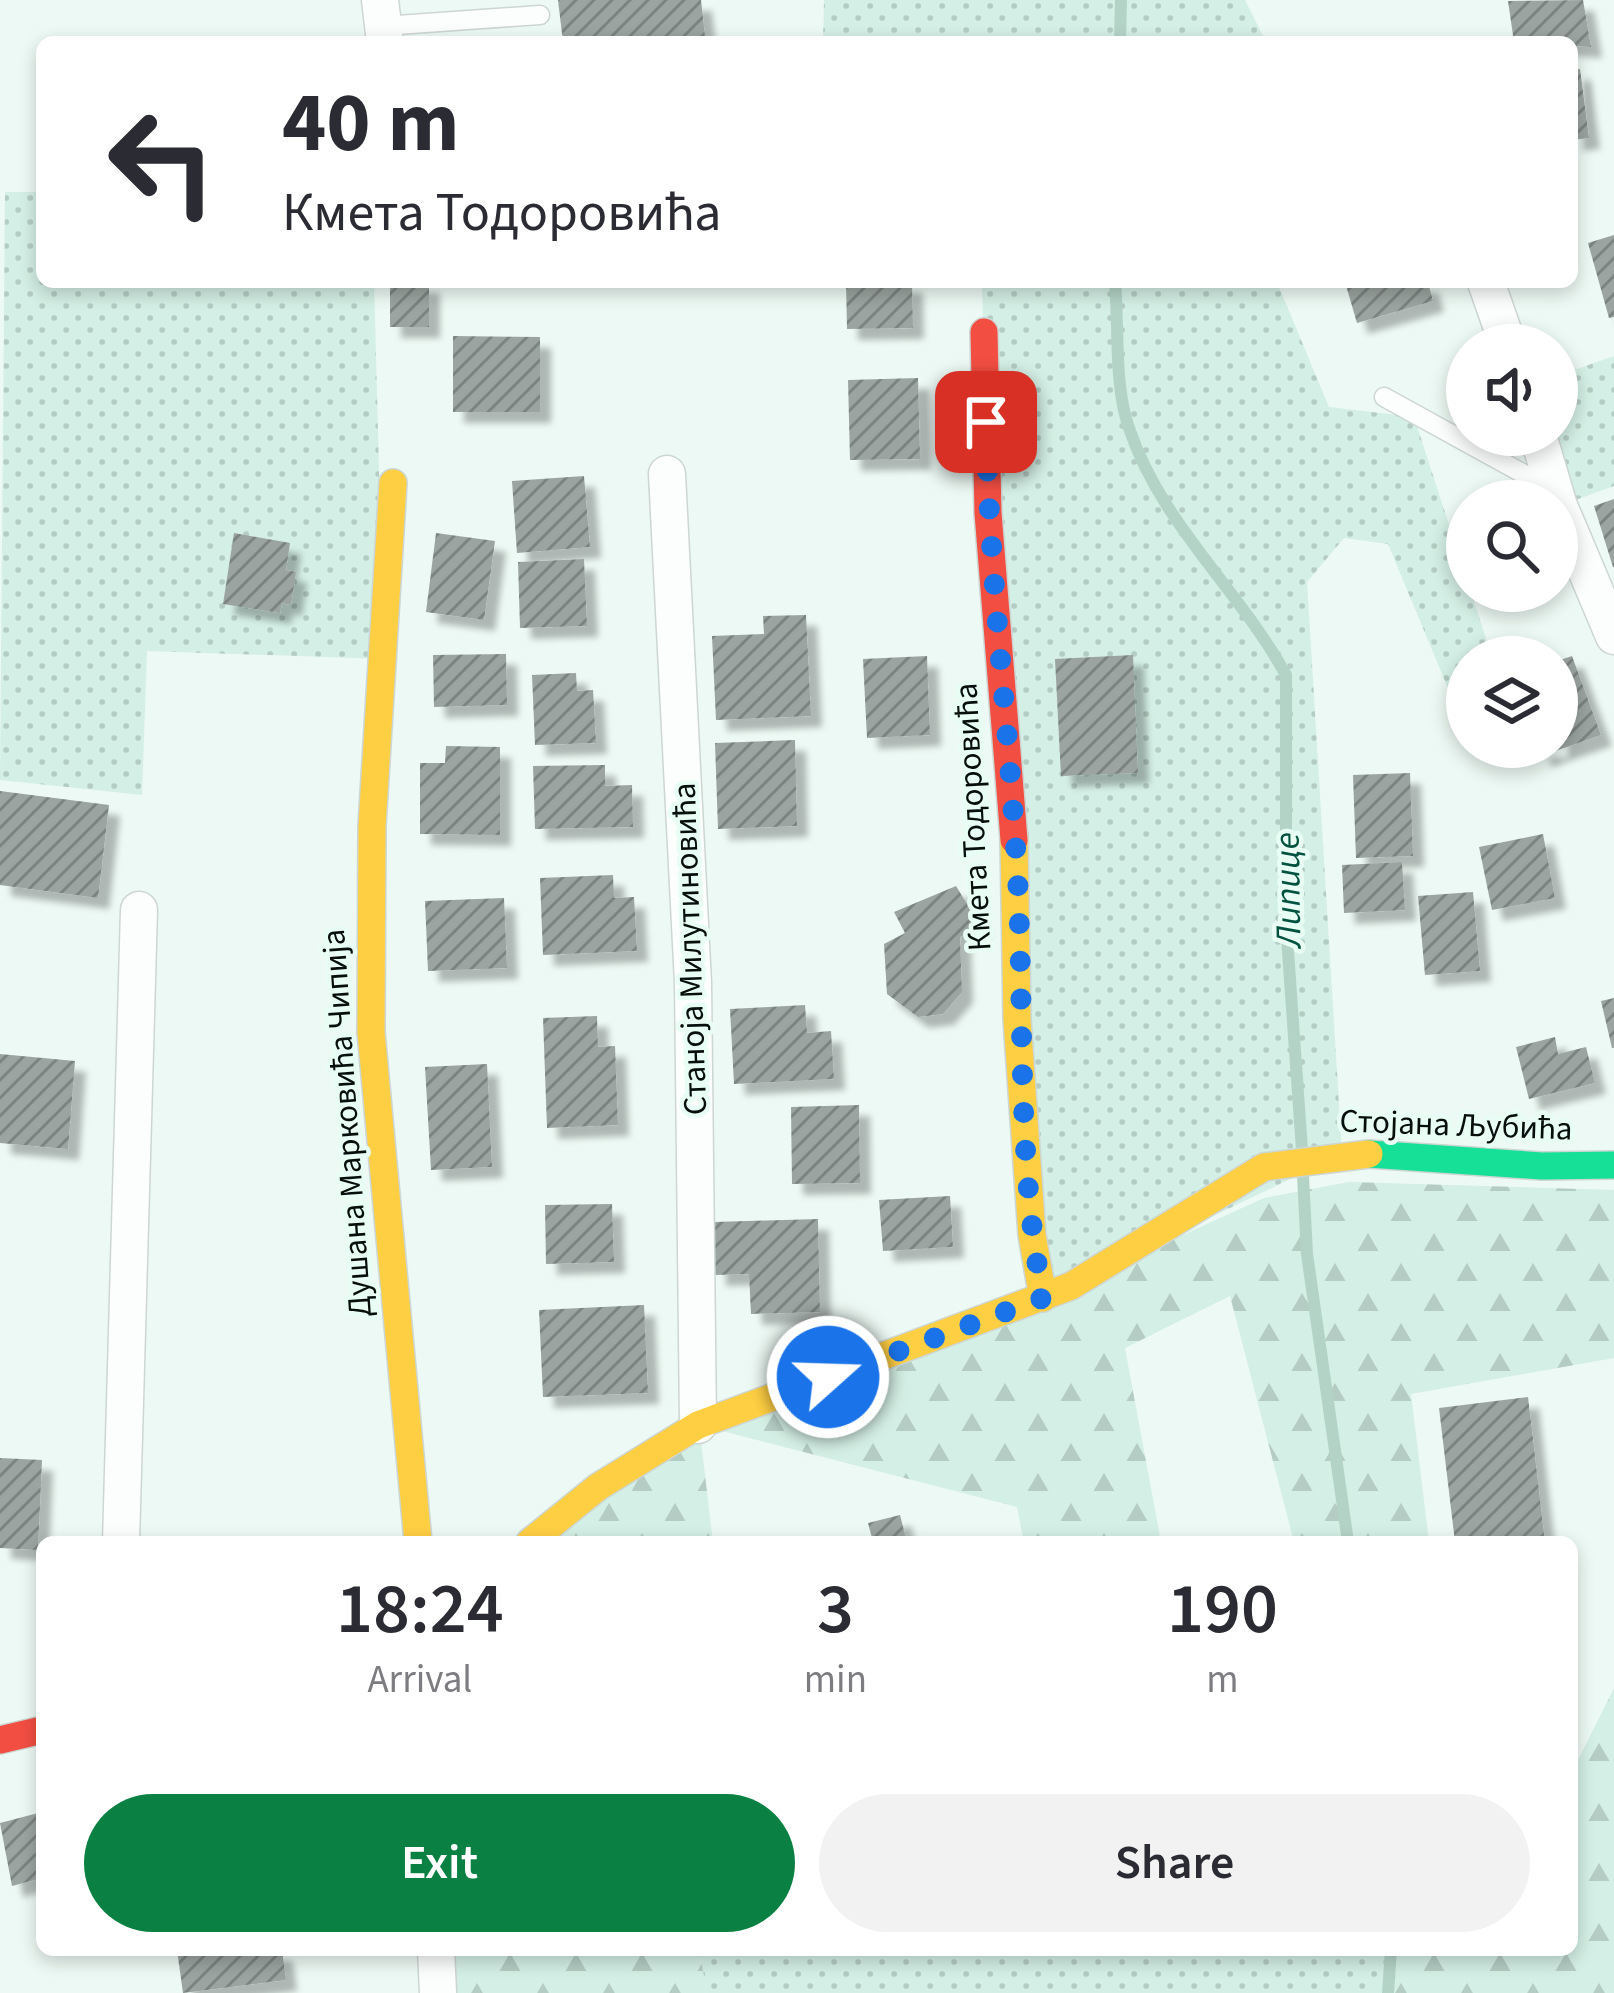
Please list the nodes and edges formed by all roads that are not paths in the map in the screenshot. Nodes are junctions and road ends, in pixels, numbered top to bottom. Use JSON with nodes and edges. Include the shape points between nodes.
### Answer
{"nodes":[{"id":1,"x":540,"y":15,"type":"dead end"},
{"id":2,"x":382,"y":23,"type":"edge"},
{"id":3,"x":1488,"y":288,"type":"edge"},
{"id":4,"x":1501,"y":324,"type":"edge"},
{"id":5,"x":984,"y":332,"type":"dead end"},
{"id":6,"x":1384,"y":398,"type":"dead end"},
{"id":7,"x":667,"y":473,"type":"dead end"},
{"id":8,"x":1535,"y":480,"type":"edge"},
{"id":9,"x":393,"y":483,"type":"dead end"},
{"id":10,"x":1578,"y":548,"type":"edge"},
{"id":11,"x":1614,"y":636,"type":"edge"},
{"id":12,"x":140,"y":910,"type":"dead end"},
{"id":13,"x":1614,"y":1165,"type":"edge"},
{"id":14,"x":1043,"y":1298,"type":"junction"},
{"id":15,"x":698,"y":1425,"type":"junction"},
{"id":16,"x":121,"y":1536,"type":"edge"},
{"id":17,"x":417,"y":1536,"type":"edge"},
{"id":18,"x":537,"y":1536,"type":"edge"},
{"id":19,"x":36,"y":1731,"type":"edge"},
{"id":20,"x":0,"y":1740,"type":"edge"},
{"id":21,"x":436,"y":1956,"type":"edge"},
{"id":22,"x":438,"y":1993,"type":"edge"}],
"edges":[{"from":1,"to":2,"type":"lane"},
{"from":3,"to":4,"type":"street"},
{"from":5,"to":14,"type":"street","name":"Кмета Тодоровића","via":[[988,513],[1018,893],[1017,1019]]},
{"from":6,"to":8,"type":"lane"},
{"from":7,"to":15,"type":"street","name":"Станоја Милутиновића","via":[[693,983]]},
{"from":9,"to":17,"type":"street","name":"Душана Марковића Чипија","via":[[370,1012]]},
{"from":10,"to":11,"type":"street"},
{"from":12,"to":16,"type":"street"},
{"from":13,"to":14,"type":"street","name":"Стојана Љубића","via":[[1386,1152],[1281,1161]]},
{"from":14,"to":15,"type":"street","name":"Стојана Љубића"},
{"from":15,"to":18,"type":"street","name":"Стојана Љубића"},
{"from":19,"to":20,"type":"street"},
{"from":21,"to":22,"type":"street"}]}
